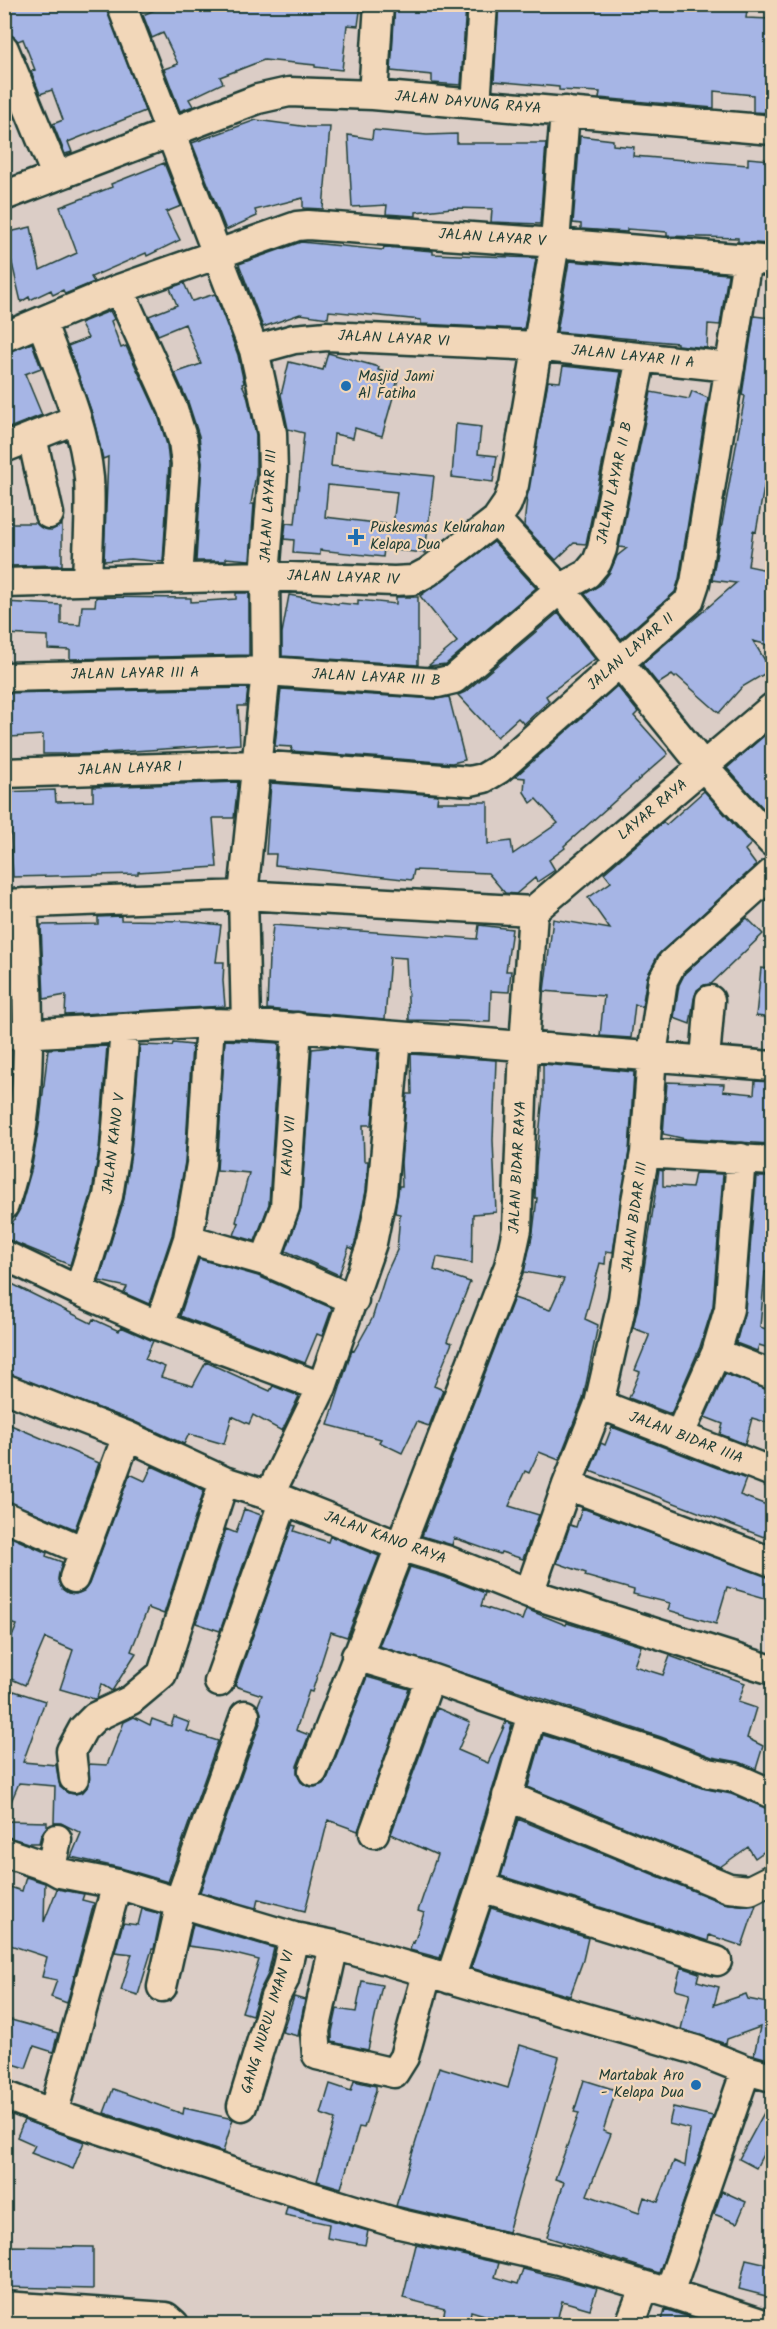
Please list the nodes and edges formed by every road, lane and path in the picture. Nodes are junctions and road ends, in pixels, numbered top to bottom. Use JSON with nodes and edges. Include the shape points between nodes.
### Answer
{"nodes":[{"id":1,"x":379,"y":4,"type":"edge"},
{"id":2,"x":483,"y":4,"type":"edge"},
{"id":3,"x":130,"y":7,"type":"edge"},
{"id":4,"x":4,"y":49,"type":"edge"},
{"id":5,"x":373,"y":95,"type":"junction"},
{"id":6,"x":476,"y":104,"type":"junction"},
{"id":7,"x":565,"y":111,"type":"junction"},
{"id":8,"x":772,"y":130,"type":"edge"},
{"id":9,"x":170,"y":132,"type":"junction"},
{"id":10,"x":56,"y":175,"type":"junction"},
{"id":11,"x":4,"y":196,"type":"edge"},
{"id":12,"x":555,"y":243,"type":"junction"},
{"id":13,"x":216,"y":254,"type":"junction"},
{"id":14,"x":760,"y":260,"type":"edge"},
{"id":15,"x":119,"y":289,"type":"junction"},
{"id":16,"x":42,"y":323,"type":"junction"},
{"id":17,"x":4,"y":337,"type":"edge"},
{"id":18,"x":536,"y":346,"type":"junction"},
{"id":19,"x":254,"y":350,"type":"junction"},
{"id":20,"x":641,"y":358,"type":"junction"},
{"id":21,"x":730,"y":368,"type":"junction"},
{"id":22,"x":77,"y":419,"type":"junction"},
{"id":23,"x":32,"y":437,"type":"junction"},
{"id":24,"x":4,"y":448,"type":"edge"},
{"id":25,"x":49,"y":514,"type":"dead end"},
{"id":26,"x":496,"y":520,"type":"junction"},
{"id":27,"x":265,"y":576,"type":"junction"},
{"id":28,"x":178,"y":578,"type":"junction"},
{"id":29,"x":87,"y":580,"type":"junction"},
{"id":30,"x":4,"y":583,"type":"edge"},
{"id":31,"x":560,"y":589,"type":"junction"},
{"id":32,"x":618,"y":662,"type":"junction"},
{"id":33,"x":266,"y":671,"type":"junction"},
{"id":34,"x":4,"y":678,"type":"edge"},
{"id":35,"x":772,"y":708,"type":"edge"},
{"id":36,"x":255,"y":765,"type":"junction"},
{"id":37,"x":704,"y":767,"type":"junction"},
{"id":38,"x":4,"y":773,"type":"edge"},
{"id":39,"x":772,"y":842,"type":"edge"},
{"id":40,"x":772,"y":873,"type":"edge"},
{"id":41,"x":243,"y":895,"type":"junction"},
{"id":42,"x":14,"y":903,"type":"edge"},
{"id":43,"x":533,"y":911,"type":"junction"},
{"id":44,"x":710,"y":1000,"type":"dead end"},
{"id":45,"x":210,"y":1023,"type":"junction"},
{"id":46,"x":246,"y":1024,"type":"junction"},
{"id":47,"x":297,"y":1027,"type":"junction"},
{"id":48,"x":125,"y":1029,"type":"junction"},
{"id":49,"x":17,"y":1034,"type":"edge"},
{"id":50,"x":396,"y":1037,"type":"junction"},
{"id":51,"x":524,"y":1046,"type":"junction"},
{"id":52,"x":651,"y":1055,"type":"junction"},
{"id":53,"x":705,"y":1059,"type":"junction"},
{"id":54,"x":772,"y":1066,"type":"edge"},
{"id":55,"x":645,"y":1154,"type":"junction"},
{"id":56,"x":741,"y":1158,"type":"junction"},
{"id":57,"x":772,"y":1161,"type":"edge"},
{"id":58,"x":4,"y":1205,"type":"edge"},
{"id":59,"x":188,"y":1239,"type":"junction"},
{"id":60,"x":4,"y":1256,"type":"edge"},
{"id":61,"x":265,"y":1261,"type":"junction"},
{"id":62,"x":79,"y":1291,"type":"junction"},
{"id":63,"x":354,"y":1300,"type":"junction"},
{"id":64,"x":159,"y":1326,"type":"junction"},
{"id":65,"x":716,"y":1353,"type":"junction"},
{"id":66,"x":772,"y":1375,"type":"edge"},
{"id":67,"x":322,"y":1387,"type":"junction"},
{"id":68,"x":4,"y":1388,"type":"edge"},
{"id":69,"x":599,"y":1404,"type":"junction"},
{"id":70,"x":127,"y":1436,"type":"junction"},
{"id":71,"x":679,"y":1436,"type":"junction"},
{"id":72,"x":772,"y":1472,"type":"edge"},
{"id":73,"x":224,"y":1481,"type":"junction"},
{"id":74,"x":567,"y":1485,"type":"junction"},
{"id":75,"x":277,"y":1498,"type":"junction"},
{"id":76,"x":4,"y":1516,"type":"edge"},
{"id":77,"x":399,"y":1546,"type":"junction"},
{"id":78,"x":84,"y":1551,"type":"junction"},
{"id":79,"x":772,"y":1562,"type":"edge"},
{"id":80,"x":74,"y":1578,"type":"dead end"},
{"id":81,"x":529,"y":1593,"type":"junction"},
{"id":82,"x":356,"y":1656,"type":"junction"},
{"id":83,"x":772,"y":1670,"type":"edge"},
{"id":84,"x":430,"y":1678,"type":"junction"},
{"id":85,"x":219,"y":1682,"type":"dead end"},
{"id":86,"x":532,"y":1714,"type":"junction"},
{"id":87,"x":244,"y":1715,"type":"dead end"},
{"id":88,"x":313,"y":1771,"type":"dead end"},
{"id":89,"x":74,"y":1778,"type":"dead end"},
{"id":90,"x":772,"y":1794,"type":"edge"},
{"id":91,"x":507,"y":1796,"type":"junction"},
{"id":92,"x":374,"y":1833,"type":"dead end"},
{"id":93,"x":57,"y":1839,"type":"dead end"},
{"id":94,"x":4,"y":1852,"type":"edge"},
{"id":95,"x":51,"y":1868,"type":"junction"},
{"id":96,"x":772,"y":1880,"type":"edge"},
{"id":97,"x":117,"y":1884,"type":"junction"},
{"id":98,"x":481,"y":1887,"type":"junction"},
{"id":99,"x":180,"y":1902,"type":"junction"},
{"id":100,"x":294,"y":1937,"type":"junction"},
{"id":101,"x":334,"y":1945,"type":"junction"},
{"id":102,"x":717,"y":1961,"type":"dead end"},
{"id":103,"x":439,"y":1977,"type":"junction"},
{"id":104,"x":162,"y":1987,"type":"dead end"},
{"id":105,"x":746,"y":2070,"type":"junction"},
{"id":106,"x":772,"y":2078,"type":"edge"},
{"id":107,"x":4,"y":2095,"type":"edge"},
{"id":108,"x":242,"y":2106,"type":"dead end"},
{"id":109,"x":53,"y":2114,"type":"junction"},
{"id":110,"x":657,"y":2289,"type":"junction"},
{"id":111,"x":4,"y":2306,"type":"edge"},
{"id":112,"x":170,"y":2321,"type":"edge"},
{"id":113,"x":630,"y":2325,"type":"edge"},
{"id":114,"x":764,"y":2325,"type":"edge"}],
"edges":[{"from":1,"to":5,"type":"street"},
{"from":2,"to":6,"type":"street"},
{"from":3,"to":9,"type":"street","name":"JALAN LAYAR III"},
{"from":4,"to":10,"type":"street"},
{"from":5,"to":6,"type":"street","name":"JALAN DAYUNG RAYA"},
{"from":5,"to":9,"type":"street","name":"JALAN DAYUNG RAYA","via":[[289,92],[258,99]]},
{"from":6,"to":7,"type":"street","name":"JALAN DAYUNG RAYA"},
{"from":7,"to":8,"type":"street","name":"JALAN DAYUNG RAYA"},
{"from":7,"to":12,"type":"street","name":"JALAN LAYAR IV"},
{"from":9,"to":10,"type":"street","name":"JALAN DAYUNG RAYA"},
{"from":9,"to":13,"type":"street","name":"JALAN LAYAR III"},
{"from":10,"to":11,"type":"street","name":"JALAN DAYUNG RAYA"},
{"from":12,"to":13,"type":"street","name":"JALAN LAYAR V","via":[[308,225]]},
{"from":12,"to":14,"type":"street","name":"JALAN LAYAR V"},
{"from":12,"to":18,"type":"street","name":"JALAN LAYAR IV"},
{"from":13,"to":15,"type":"street","name":"JALAN LAYAR V"},
{"from":13,"to":19,"type":"street","name":"JALAN LAYAR III"},
{"from":14,"to":21,"type":"street","name":"JALAN LAYAR II"},
{"from":15,"to":16,"type":"street","name":"JALAN LAYAR V"},
{"from":15,"to":28,"type":"street","via":[[173,409],[183,441],[186,464]]},
{"from":16,"to":17,"type":"street","name":"JALAN LAYAR V"},
{"from":16,"to":22,"type":"street"},
{"from":18,"to":19,"type":"street","name":"JALAN LAYAR VI","via":[[327,336],[294,339]]},
{"from":18,"to":20,"type":"street","name":"JALAN LAYAR II A"},
{"from":18,"to":26,"type":"street","name":"JALAN LAYAR IV","via":[[514,485]]},
{"from":19,"to":27,"type":"street","name":"JALAN LAYAR III","via":[[272,433],[273,474]]},
{"from":20,"to":21,"type":"street","name":"JALAN LAYAR II A"},
{"from":20,"to":31,"type":"street","name":"JALAN LAYAR II B","via":[[602,549],[587,574]]},
{"from":21,"to":32,"type":"street","name":"JALAN LAYAR II","via":[[689,601]]},
{"from":22,"to":23,"type":"street"},
{"from":22,"to":29,"type":"street","via":[[88,478]]},
{"from":23,"to":24,"type":"street"},
{"from":23,"to":25,"type":"street"},
{"from":26,"to":27,"type":"street","name":"JALAN LAYAR IV","via":[[413,580]]},
{"from":26,"to":31,"type":"street"},
{"from":27,"to":28,"type":"street","name":"JALAN LAYAR IV"},
{"from":27,"to":33,"type":"street","name":"JALAN LAYAR III"},
{"from":28,"to":29,"type":"street","name":"JALAN LAYAR IV"},
{"from":29,"to":30,"type":"street","name":"JALAN LAYAR IV"},
{"from":31,"to":32,"type":"street"},
{"from":31,"to":33,"type":"street","name":"JALAN LAYAR III B","via":[[446,682]]},
{"from":32,"to":36,"type":"street","name":"JALAN LAYAR II","via":[[499,769],[470,782]]},
{"from":32,"to":37,"type":"street"},
{"from":33,"to":34,"type":"street","name":"JALAN LAYAR III A"},
{"from":33,"to":36,"type":"street","name":"JALAN LAYAR III"},
{"from":35,"to":37,"type":"street","name":"LAYAR RAYA"},
{"from":36,"to":38,"type":"street","name":"JALAN LAYAR I"},
{"from":36,"to":41,"type":"street","name":"JALAN LAYAR III"},
{"from":37,"to":39,"type":"street"},
{"from":37,"to":43,"type":"street","name":"LAYAR RAYA"},
{"from":40,"to":52,"type":"street","name":"JALAN BIDAR III","via":[[667,970]]},
{"from":41,"to":42,"type":"street"},
{"from":41,"to":43,"type":"street"},
{"from":41,"to":46,"type":"street","name":"JALAN LAYAR III"},
{"from":42,"to":49,"type":"street"},
{"from":43,"to":51,"type":"street","name":"JALAN BIDAR RAYA"},
{"from":44,"to":53,"type":"street"},
{"from":45,"to":46,"type":"street"},
{"from":45,"to":48,"type":"street"},
{"from":45,"to":59,"type":"street","via":[[201,1164]]},
{"from":46,"to":47,"type":"street"},
{"from":47,"to":50,"type":"street"},
{"from":47,"to":61,"type":"street","name":"KANO VII","via":[[285,1207]]},
{"from":48,"to":49,"type":"street"},
{"from":48,"to":62,"type":"street","name":"JALAN KANO V","via":[[110,1185]]},
{"from":49,"to":58,"type":"street","via":[[20,1150]]},
{"from":50,"to":51,"type":"street"},
{"from":50,"to":63,"type":"street","via":[[382,1193]]},
{"from":51,"to":52,"type":"street"},
{"from":51,"to":77,"type":"street","name":"JALAN BIDAR RAYA","via":[[514,1247]]},
{"from":52,"to":53,"type":"street"},
{"from":52,"to":55,"type":"street","name":"JALAN BIDAR III"},
{"from":53,"to":54,"type":"street"},
{"from":55,"to":56,"type":"street"},
{"from":55,"to":69,"type":"street","name":"JALAN BIDAR III","via":[[623,1299]]},
{"from":56,"to":57,"type":"street"},
{"from":56,"to":65,"type":"street","via":[[729,1309]]},
{"from":59,"to":61,"type":"street"},
{"from":59,"to":64,"type":"street"},
{"from":60,"to":62,"type":"street"},
{"from":61,"to":63,"type":"street"},
{"from":62,"to":64,"type":"street"},
{"from":63,"to":67,"type":"street"},
{"from":64,"to":67,"type":"street"},
{"from":65,"to":66,"type":"street"},
{"from":65,"to":71,"type":"street"},
{"from":67,"to":75,"type":"street"},
{"from":68,"to":70,"type":"street","name":"JALAN KANO RAYA"},
{"from":69,"to":71,"type":"street","name":"JALAN BIDAR IIIA"},
{"from":69,"to":74,"type":"street","name":"JALAN BIDAR III"},
{"from":70,"to":73,"type":"street","name":"JALAN KANO RAYA"},
{"from":70,"to":78,"type":"street"},
{"from":71,"to":72,"type":"street","name":"JALAN BIDAR IIIA"},
{"from":73,"to":75,"type":"street","name":"JALAN KANO RAYA"},
{"from":73,"to":89,"type":"street","via":[[162,1674],[131,1701],[95,1717],[82,1729],[71,1751]]},
{"from":74,"to":79,"type":"street"},
{"from":74,"to":81,"type":"street","name":"JALAN BIDAR III"},
{"from":75,"to":77,"type":"street","name":"JALAN KANO RAYA"},
{"from":75,"to":85,"type":"street"},
{"from":76,"to":78,"type":"street"},
{"from":77,"to":81,"type":"street","name":"JALAN KANO RAYA"},
{"from":77,"to":82,"type":"street","name":"JALAN BIDAR RAYA"},
{"from":78,"to":80,"type":"street"},
{"from":81,"to":83,"type":"street","name":"JALAN KANO RAYA"},
{"from":82,"to":84,"type":"street"},
{"from":82,"to":88,"type":"street","name":"JALAN BIDAR RAYA"},
{"from":84,"to":86,"type":"street"},
{"from":84,"to":92,"type":"street"},
{"from":86,"to":90,"type":"street","via":[[708,1773],[736,1778]]},
{"from":86,"to":91,"type":"street"},
{"from":87,"to":99,"type":"street"},
{"from":91,"to":96,"type":"street","via":[[729,1888],[750,1890]]},
{"from":91,"to":98,"type":"street"},
{"from":93,"to":95,"type":"street"},
{"from":94,"to":95,"type":"street"},
{"from":95,"to":97,"type":"street"},
{"from":97,"to":99,"type":"street"},
{"from":97,"to":109,"type":"street"},
{"from":98,"to":102,"type":"street"},
{"from":98,"to":103,"type":"street"},
{"from":99,"to":100,"type":"street"},
{"from":99,"to":104,"type":"street"},
{"from":100,"to":101,"type":"street"},
{"from":100,"to":108,"type":"street","name":"GANG NURUL IMAN VI","via":[[284,1980],[275,1997]]},
{"from":101,"to":103,"type":"street"},
{"from":101,"to":103,"type":"street","via":[[315,2031],[317,2055],[394,2073]]},
{"from":103,"to":105,"type":"street","via":[[696,2050]]},
{"from":105,"to":106,"type":"street"},
{"from":105,"to":110,"type":"street"},
{"from":107,"to":109,"type":"street"},
{"from":109,"to":110,"type":"street","via":[[400,2224],[559,2260]]},
{"from":110,"to":113,"type":"street"},
{"from":110,"to":114,"type":"street"},
{"from":111,"to":112,"type":"street"}]}
